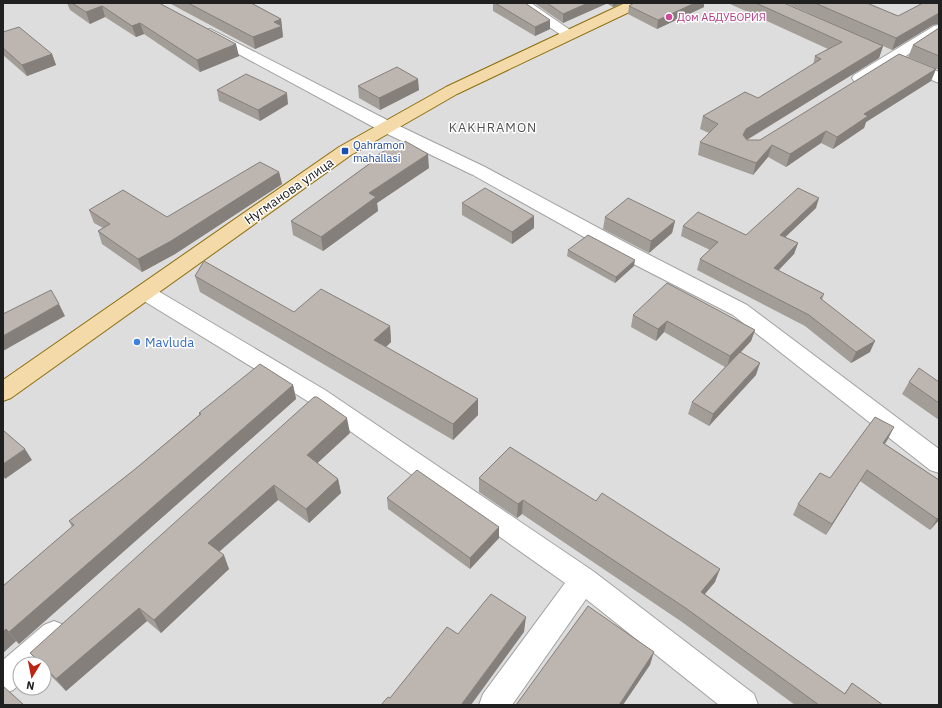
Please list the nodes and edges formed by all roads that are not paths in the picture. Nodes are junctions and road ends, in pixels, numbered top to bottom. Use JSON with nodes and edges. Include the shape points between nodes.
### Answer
{"nodes":[{"id":1,"x":521,"y":3,"type":"edge"},
{"id":2,"x":637,"y":3,"type":"edge"},
{"id":3,"x":197,"y":25,"type":"edge"},
{"id":4,"x":939,"y":29,"type":"edge"},
{"id":5,"x":569,"y":34,"type":"junction"},
{"id":6,"x":885,"y":54,"type":"junction"},
{"id":7,"x":939,"y":78,"type":"edge"},
{"id":8,"x":847,"y":86,"type":"edge"},
{"id":9,"x":385,"y":126,"type":"junction"},
{"id":10,"x":146,"y":293,"type":"junction"},
{"id":11,"x":3,"y":392,"type":"edge"},
{"id":12,"x":939,"y":463,"type":"edge"},
{"id":13,"x":583,"y":580,"type":"junction"},
{"id":14,"x":74,"y":616,"type":"edge"},
{"id":15,"x":29,"y":656,"type":"edge"},
{"id":16,"x":12,"y":672,"type":"edge"},
{"id":17,"x":3,"y":680,"type":"edge"},
{"id":18,"x":494,"y":705,"type":"edge"},
{"id":19,"x":743,"y":705,"type":"edge"}],
"edges":[{"from":1,"to":5,"type":"street"},
{"from":2,"to":5,"type":"main road","name":"Нугманова улица"},
{"from":3,"to":9,"type":"street"},
{"from":4,"to":6,"type":"street"},
{"from":5,"to":9,"type":"main road","name":"Нугманова улица"},
{"from":6,"to":7,"type":"street"},
{"from":6,"to":8,"type":"street"},
{"from":9,"to":10,"type":"main road","name":"Нугманова улица","via":[[345,151]]},
{"from":9,"to":12,"type":"street","via":[[478,171],[740,310]]},
{"from":10,"to":11,"type":"main road","name":"Нугманова улица"},
{"from":10,"to":13,"type":"street","via":[[308,404]]},
{"from":13,"to":18,"type":"street"},
{"from":13,"to":19,"type":"street"},
{"from":14,"to":15,"type":"street"},
{"from":16,"to":17,"type":"street"}]}
